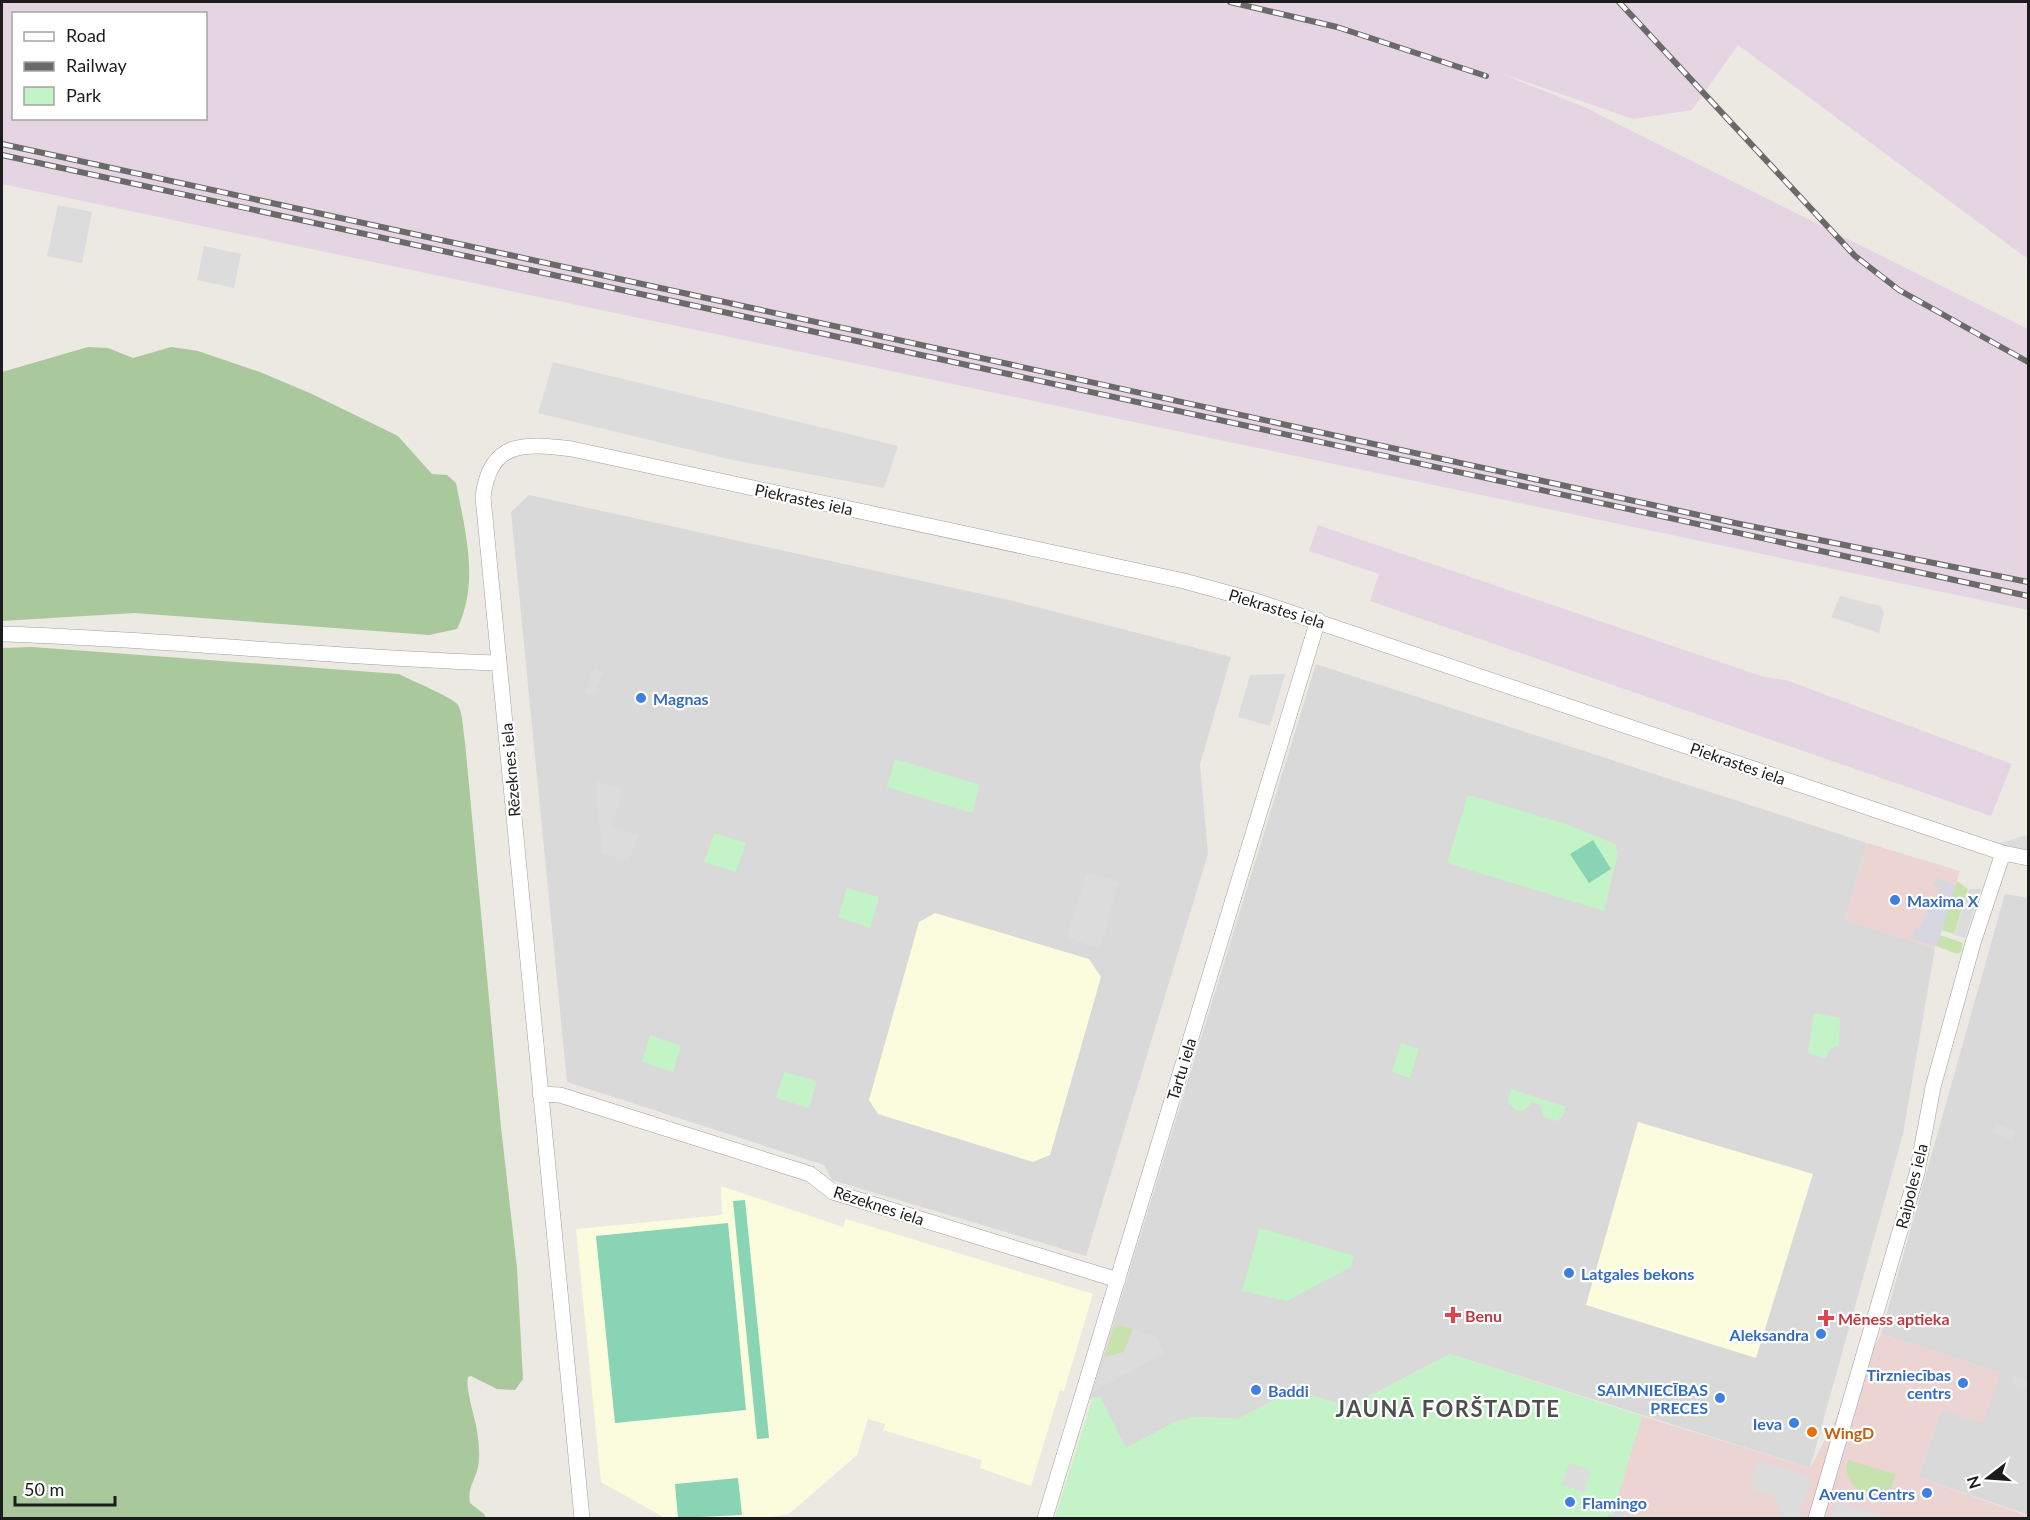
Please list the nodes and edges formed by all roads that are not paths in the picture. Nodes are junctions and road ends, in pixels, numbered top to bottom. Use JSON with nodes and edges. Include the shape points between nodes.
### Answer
{"nodes":[{"id":1,"x":504,"y":452,"type":"joint"},
{"id":2,"x":1318,"y":620,"type":"junction"},
{"id":3,"x":2,"y":634,"type":"edge"},
{"id":4,"x":499,"y":663,"type":"junction"},
{"id":5,"x":2003,"y":853,"type":"junction"},
{"id":6,"x":2028,"y":858,"type":"edge"},
{"id":7,"x":540,"y":1094,"type":"junction"},
{"id":8,"x":1118,"y":1280,"type":"junction"},
{"id":9,"x":582,"y":1518,"type":"edge"},
{"id":10,"x":1045,"y":1518,"type":"edge"},
{"id":11,"x":1816,"y":1518,"type":"edge"}],
"edges":[{"from":1,"to":2,"type":"street","name":"Piekrastes iela","via":[[517,447],[572,449],[1181,581]]},
{"from":1,"to":4,"type":"street","name":"Rēzeknes iela","via":[[491,464],[483,497]]},
{"from":2,"to":5,"type":"street","name":"Piekrastes iela"},
{"from":2,"to":8,"type":"street","name":"Tartu iela"},
{"from":3,"to":4,"type":"street"},
{"from":4,"to":7,"type":"street","name":"Rēzeknes iela"},
{"from":5,"to":6,"type":"street","name":"Piekrastes iela"},
{"from":5,"to":11,"type":"street","name":"Raipoles iela","via":[[1973,943],[1933,1087],[1917,1173]]},
{"from":7,"to":8,"type":"street","name":"Rēzeknes iela","via":[[560,1095],[810,1174],[833,1192]]},
{"from":7,"to":9,"type":"street","name":"Rēzeknes iela"},
{"from":8,"to":10,"type":"street","name":"Tartu iela"}]}
